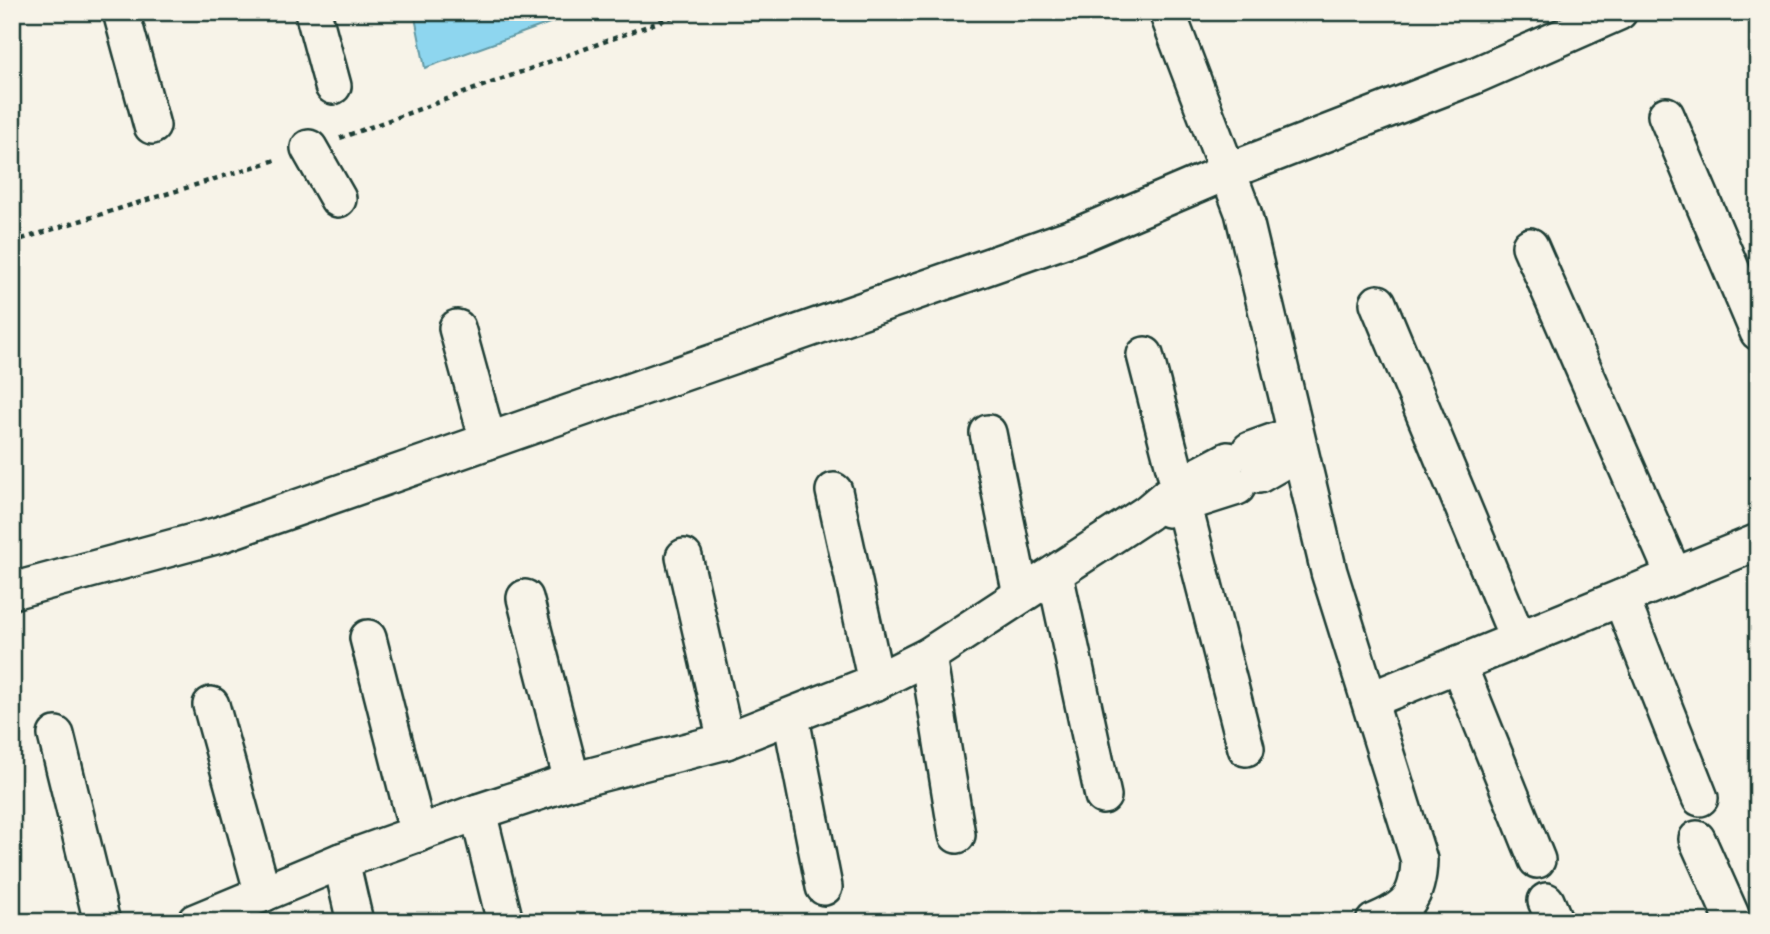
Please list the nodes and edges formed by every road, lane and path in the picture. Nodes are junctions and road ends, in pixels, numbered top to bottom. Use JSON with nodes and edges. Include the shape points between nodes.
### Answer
{"nodes":[{"id":1,"x":121,"y":12,"type":"edge"},
{"id":2,"x":313,"y":12,"type":"edge"},
{"id":3,"x":686,"y":12,"type":"edge"},
{"id":4,"x":1167,"y":12,"type":"edge"},
{"id":5,"x":1619,"y":12,"type":"edge"},
{"id":6,"x":333,"y":86,"type":"dead end"},
{"id":7,"x":1665,"y":115,"type":"dead end"},
{"id":8,"x":152,"y":126,"type":"dead end"},
{"id":9,"x":309,"y":148,"type":"junction"},
{"id":10,"x":1229,"y":171,"type":"junction"},
{"id":11,"x":338,"y":199,"type":"dead end"},
{"id":12,"x":12,"y":242,"type":"edge"},
{"id":13,"x":1530,"y":246,"type":"dead end"},
{"id":14,"x":1378,"y":303,"type":"dead end"},
{"id":15,"x":457,"y":328,"type":"dead end"},
{"id":16,"x":1758,"y":331,"type":"edge"},
{"id":17,"x":1145,"y":355,"type":"dead end"},
{"id":18,"x":988,"y":433,"type":"dead end"},
{"id":19,"x":488,"y":441,"type":"junction"},
{"id":20,"x":1297,"y":443,"type":"junction"},
{"id":21,"x":834,"y":491,"type":"dead end"},
{"id":22,"x":1182,"y":496,"type":"junction"},
{"id":23,"x":1758,"y":542,"type":"edge"},
{"id":24,"x":684,"y":556,"type":"dead end"},
{"id":25,"x":1055,"y":575,"type":"junction"},
{"id":26,"x":1674,"y":576,"type":"junction"},
{"id":27,"x":12,"y":591,"type":"edge"},
{"id":28,"x":1021,"y":595,"type":"junction"},
{"id":29,"x":525,"y":598,"type":"dead end"},
{"id":30,"x":1621,"y":598,"type":"junction"},
{"id":31,"x":368,"y":638,"type":"dead end"},
{"id":32,"x":1518,"y":639,"type":"junction"},
{"id":33,"x":928,"y":656,"type":"junction"},
{"id":34,"x":1458,"y":664,"type":"junction"},
{"id":35,"x":876,"y":682,"type":"junction"},
{"id":36,"x":1370,"y":700,"type":"junction"},
{"id":37,"x":211,"y":705,"type":"dead end"},
{"id":38,"x":791,"y":718,"type":"junction"},
{"id":39,"x":56,"y":736,"type":"dead end"},
{"id":40,"x":726,"y":741,"type":"junction"},
{"id":41,"x":1246,"y":748,"type":"dead end"},
{"id":42,"x":572,"y":781,"type":"junction"},
{"id":43,"x":1103,"y":796,"type":"dead end"},
{"id":44,"x":1700,"y":798,"type":"dead end"},
{"id":45,"x":478,"y":812,"type":"junction"},
{"id":46,"x":418,"y":834,"type":"junction"},
{"id":47,"x":957,"y":835,"type":"dead end"},
{"id":48,"x":1697,"y":839,"type":"dead end"},
{"id":49,"x":1537,"y":860,"type":"dead end"},
{"id":50,"x":341,"y":861,"type":"junction"},
{"id":51,"x":824,"y":887,"type":"dead end"},
{"id":52,"x":263,"y":894,"type":"junction"},
{"id":53,"x":102,"y":922,"type":"edge"},
{"id":54,"x":197,"y":922,"type":"edge"},
{"id":55,"x":355,"y":922,"type":"edge"},
{"id":56,"x":505,"y":922,"type":"edge"},
{"id":57,"x":1374,"y":922,"type":"edge"},
{"id":58,"x":1734,"y":922,"type":"edge"}],
"edges":[{"from":1,"to":8,"type":"street"},
{"from":2,"to":6,"type":"street"},
{"from":3,"to":9,"type":"path"},
{"from":4,"to":10,"type":"street"},
{"from":5,"to":10,"type":"street","via":[[1474,76]]},
{"from":7,"to":16,"type":"street"},
{"from":9,"to":11,"type":"street"},
{"from":9,"to":12,"type":"path"},
{"from":10,"to":19,"type":"street","via":[[1081,234]]},
{"from":10,"to":20,"type":"street","via":[[1243,212]]},
{"from":13,"to":26,"type":"street"},
{"from":14,"to":32,"type":"street"},
{"from":15,"to":19,"type":"street"},
{"from":17,"to":22,"type":"street"},
{"from":18,"to":28,"type":"street"},
{"from":19,"to":27,"type":"street","via":[[219,535]]},
{"from":20,"to":22,"type":"street"},
{"from":20,"to":36,"type":"street","via":[[1329,572]]},
{"from":21,"to":35,"type":"street"},
{"from":22,"to":25,"type":"street","via":[[1147,513]]},
{"from":22,"to":41,"type":"street"},
{"from":23,"to":26,"type":"street"},
{"from":24,"to":40,"type":"street"},
{"from":25,"to":28,"type":"street"},
{"from":25,"to":43,"type":"street"},
{"from":26,"to":30,"type":"street"},
{"from":28,"to":33,"type":"street"},
{"from":29,"to":42,"type":"street"},
{"from":30,"to":32,"type":"street"},
{"from":30,"to":44,"type":"street"},
{"from":31,"to":46,"type":"street"},
{"from":32,"to":34,"type":"street"},
{"from":33,"to":35,"type":"street"},
{"from":33,"to":47,"type":"street"},
{"from":34,"to":36,"type":"street"},
{"from":34,"to":49,"type":"street"},
{"from":35,"to":38,"type":"street"},
{"from":36,"to":57,"type":"street","via":[[1419,860],[1419,886],[1406,905]]},
{"from":37,"to":52,"type":"street"},
{"from":38,"to":40,"type":"street"},
{"from":38,"to":51,"type":"street"},
{"from":39,"to":53,"type":"street"},
{"from":40,"to":42,"type":"street"},
{"from":42,"to":45,"type":"street"},
{"from":45,"to":46,"type":"street"},
{"from":45,"to":56,"type":"street"},
{"from":46,"to":50,"type":"street"},
{"from":48,"to":58,"type":"street"},
{"from":50,"to":52,"type":"street"},
{"from":50,"to":55,"type":"street"},
{"from":52,"to":54,"type":"street"}]}
